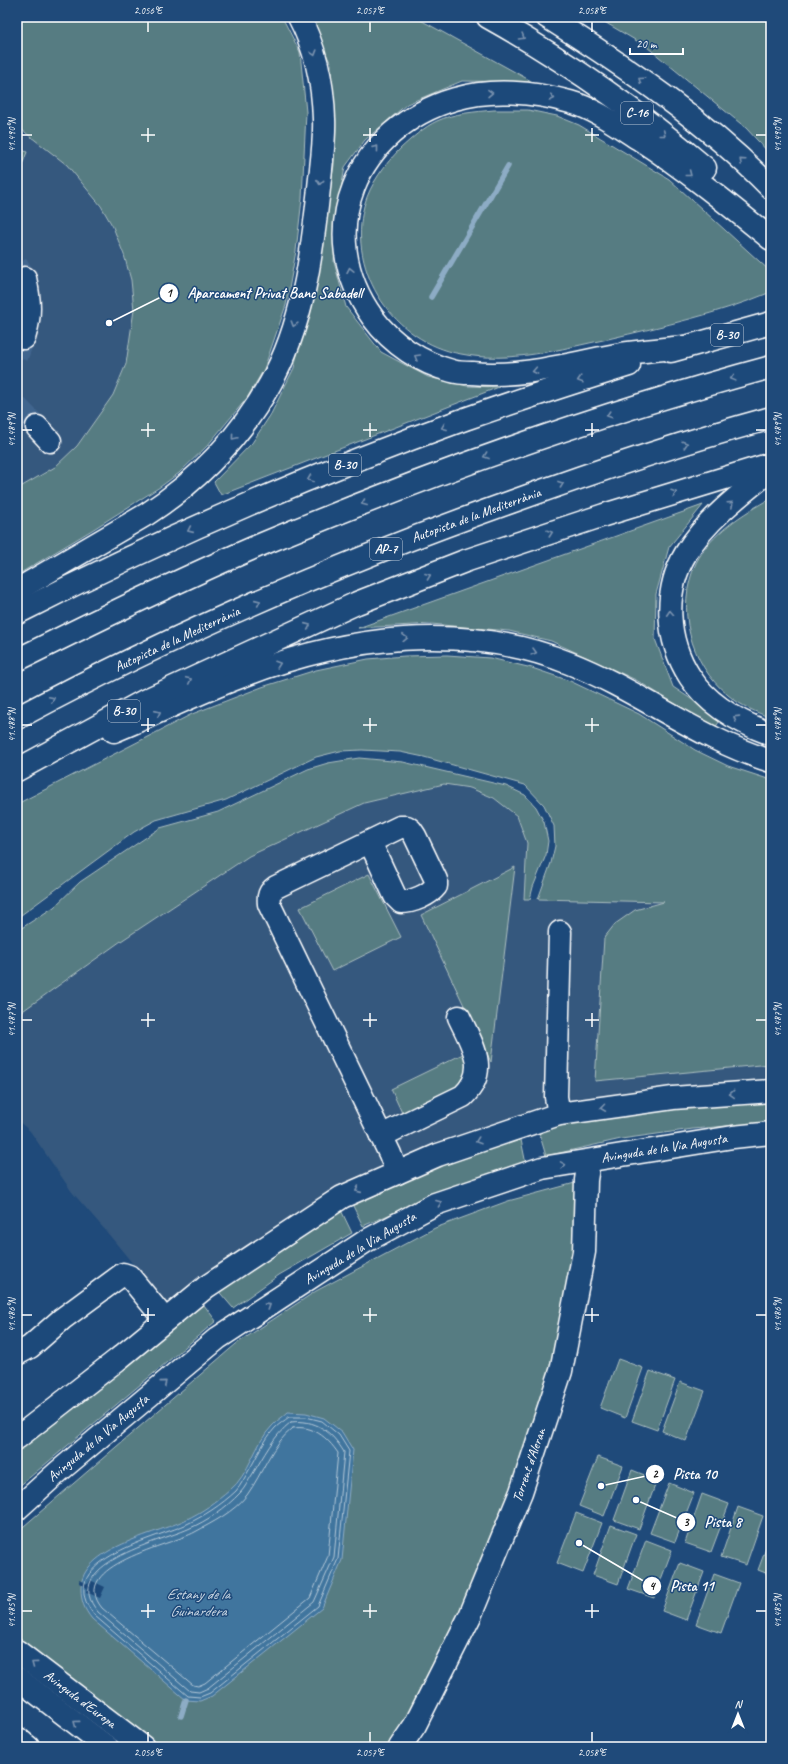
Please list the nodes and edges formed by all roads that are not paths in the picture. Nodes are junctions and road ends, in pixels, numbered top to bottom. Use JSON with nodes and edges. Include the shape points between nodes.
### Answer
{"nodes":[{"id":1,"x":300,"y":17,"type":"edge"},
{"id":2,"x":488,"y":17,"type":"edge"},
{"id":3,"x":547,"y":17,"type":"edge"},
{"id":4,"x":771,"y":188,"type":"edge"},
{"id":5,"x":771,"y":229,"type":"edge"},
{"id":6,"x":771,"y":239,"type":"edge"},
{"id":7,"x":25,"y":278,"type":"tunnel mouth"},
{"id":8,"x":771,"y":323,"type":"edge"},
{"id":9,"x":24,"y":338,"type":"tunnel mouth"},
{"id":10,"x":684,"y":347,"type":"junction"},
{"id":11,"x":771,"y":368,"type":"edge"},
{"id":12,"x":771,"y":418,"type":"edge"},
{"id":13,"x":771,"y":464,"type":"edge"},
{"id":14,"x":771,"y":470,"type":"edge"},
{"id":15,"x":17,"y":590,"type":"edge"},
{"id":16,"x":17,"y":613,"type":"edge"},
{"id":17,"x":17,"y":660,"type":"edge"},
{"id":18,"x":17,"y":718,"type":"edge"},
{"id":19,"x":771,"y":734,"type":"edge"},
{"id":20,"x":771,"y":761,"type":"edge"},
{"id":21,"x":17,"y":770,"type":"edge"},
{"id":22,"x":370,"y":842,"type":"dead end"},
{"id":23,"x":560,"y":932,"type":"dead end"},
{"id":24,"x":459,"y":1017,"type":"dead end"},
{"id":25,"x":771,"y":1091,"type":"edge"},
{"id":26,"x":559,"y":1114,"type":"junction"},
{"id":27,"x":771,"y":1133,"type":"edge"},
{"id":28,"x":382,"y":1136,"type":"junction"},
{"id":29,"x":589,"y":1161,"type":"junction"},
{"id":30,"x":397,"y":1173,"type":"junction"},
{"id":31,"x":165,"y":1320,"type":"junction"},
{"id":32,"x":17,"y":1354,"type":"edge"},
{"id":33,"x":17,"y":1438,"type":"edge"},
{"id":34,"x":17,"y":1509,"type":"edge"},
{"id":35,"x":17,"y":1651,"type":"edge"},
{"id":36,"x":17,"y":1678,"type":"edge"},
{"id":37,"x":17,"y":1738,"type":"edge"},
{"id":38,"x":28,"y":1747,"type":"edge"},
{"id":39,"x":107,"y":1747,"type":"edge"},
{"id":40,"x":142,"y":1747,"type":"edge"},
{"id":41,"x":400,"y":1747,"type":"edge"}],
"edges":[{"from":1,"to":15,"type":"main road","one_way":true,"via":[[309,38],[319,75],[324,120],[323,145],[317,209],[306,276],[296,318],[277,371],[246,422],[217,456],[186,486],[142,517]]},
{"from":2,"to":5,"type":"main road","number":"C-16","one_way":true,"via":[[542,48],[616,97],[685,151]]},
{"from":4,"to":3,"type":"main road","number":"C-16","one_way":true,"via":[[731,151],[659,92]]},
{"from":10,"to":6,"type":"main road","one_way":true,"via":[[625,354],[526,372],[453,372],[424,361],[400,347],[380,328],[366,308],[352,280],[345,249],[345,218],[351,192],[362,166],[399,126],[424,110],[483,94],[513,93],[546,97],[572,103],[607,118],[674,162]]},
{"from":7,"to":9,"type":"main road","via":[[30,305]]},
{"from":8,"to":10,"type":"main road","number":"B-30"},
{"from":10,"to":16,"type":"main road","number":"B-30","one_way":true,"via":[[465,419],[376,453],[190,530]]},
{"from":11,"to":17,"type":"main road","one_way":true,"via":[[688,390],[522,443],[401,488],[259,546],[131,603]]},
{"from":18,"to":12,"type":"main road","name":"Autopista de la Mediterrània","number":"AP-7","one_way":true,"via":[[136,658],[323,574],[448,524],[574,479]]},
{"from":21,"to":13,"type":"main road","number":"B-30","one_way":true,"via":[[146,700],[357,603],[465,561]]},
{"from":19,"to":14,"type":"main road","one_way":true,"via":[[736,719],[717,706],[690,678],[675,644],[670,608],[676,572],[699,534]]},
{"from":21,"to":20,"type":"main road","one_way":true,"via":[[142,720],[239,677],[292,659],[379,640],[427,638],[471,639],[504,644],[568,662],[603,678],[713,739]]},
{"from":22,"to":28,"type":"main road","via":[[276,887],[268,897],[269,904]]},
{"from":23,"to":26,"type":"main road","via":[[556,1096]]},
{"from":24,"to":28,"type":"main road","via":[[477,1057],[476,1077],[471,1089],[463,1096]]},
{"from":25,"to":26,"type":"main road","one_way":true,"via":[[674,1098]]},
{"from":26,"to":30,"type":"main road","one_way":true,"via":[[438,1155]]},
{"from":27,"to":29,"type":"main road","name":"Avinguda de la Via Augusta"},
{"from":28,"to":30,"type":"main road"},
{"from":34,"to":29,"type":"main road","name":"Avinguda de la Via Augusta","one_way":true,"via":[[218,1338],[366,1241],[435,1204],[542,1168]]},
{"from":29,"to":41,"type":"main road","name":"Torrent d'Aleran","via":[[584,1252],[561,1371],[521,1492],[470,1616],[415,1725]]},
{"from":30,"to":31,"type":"main road","one_way":true,"via":[[342,1197],[206,1287]]},
{"from":31,"to":32,"type":"main road","via":[[129,1276],[122,1274],[62,1319],[30,1347]]},
{"from":31,"to":33,"type":"main road"},
{"from":40,"to":35,"type":"main road","name":"Avinguda d'Europa","one_way":true},
{"from":39,"to":36,"type":"main road","name":"Avinguda d'Europa","one_way":true},
{"from":37,"to":38,"type":"main road"}]}
